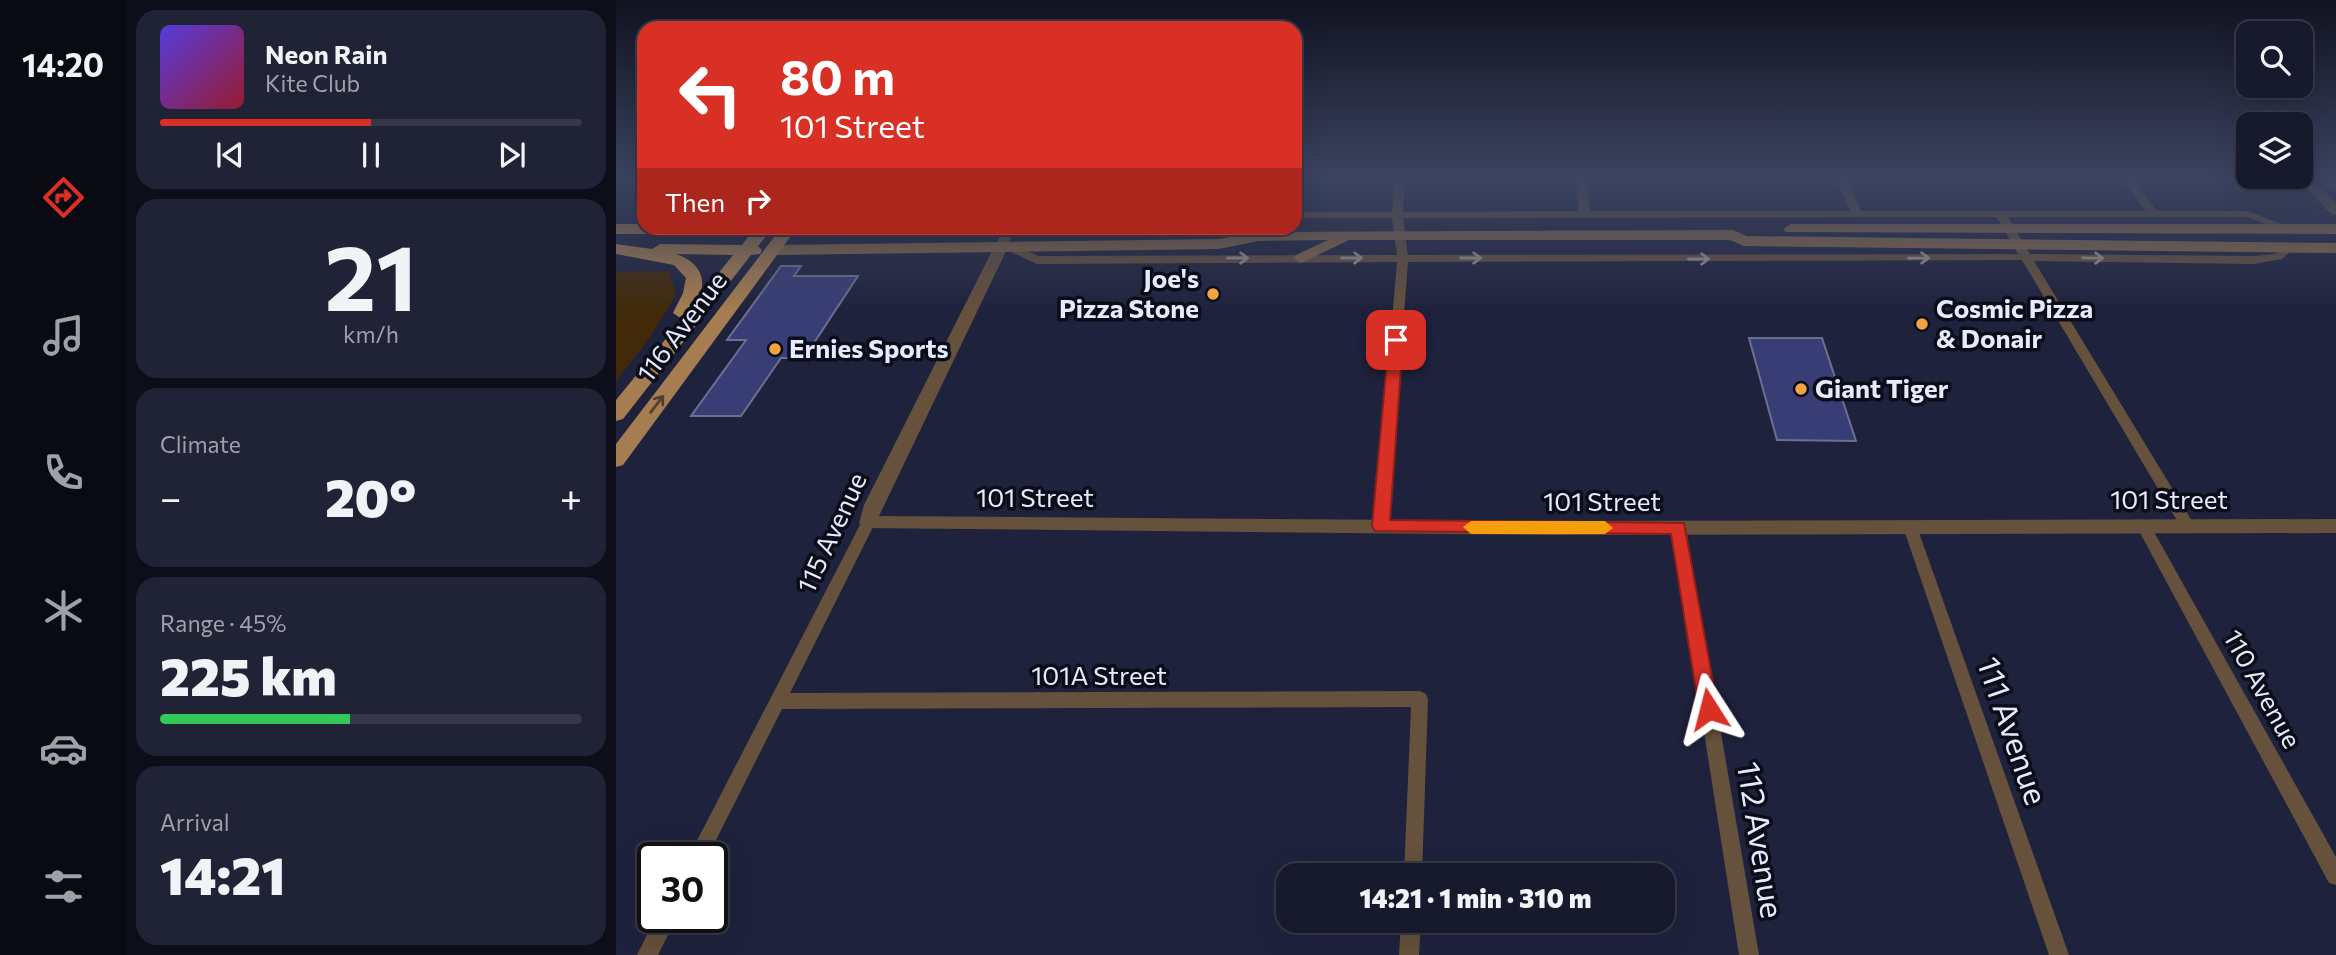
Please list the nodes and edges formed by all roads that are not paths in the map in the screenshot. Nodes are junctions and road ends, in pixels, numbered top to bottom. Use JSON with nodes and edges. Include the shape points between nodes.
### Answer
{"nodes":[{"id":1,"x":1398,"y":224,"type":"edge"},
{"id":2,"x":1953,"y":224,"type":"edge"},
{"id":3,"x":2006,"y":224,"type":"edge"},
{"id":4,"x":2069,"y":224,"type":"edge"},
{"id":5,"x":2274,"y":224,"type":"edge"},
{"id":6,"x":616,"y":229,"type":"edge"},
{"id":7,"x":637,"y":229,"type":"edge"},
{"id":8,"x":2289,"y":229,"type":"junction"},
{"id":9,"x":2336,"y":229,"type":"edge"},
{"id":10,"x":758,"y":235,"type":"edge"},
{"id":11,"x":784,"y":235,"type":"edge"},
{"id":12,"x":1006,"y":235,"type":"edge"},
{"id":13,"x":1253,"y":235,"type":"edge"},
{"id":14,"x":1733,"y":235,"type":"junction"},
{"id":15,"x":1258,"y":236,"type":"junction"},
{"id":16,"x":1352,"y":236,"type":"junction"},
{"id":17,"x":1400,"y":236,"type":"junction"},
{"id":18,"x":1835,"y":243,"type":"junction"},
{"id":19,"x":1002,"y":245,"type":"junction"},
{"id":20,"x":2336,"y":248,"type":"edge"},
{"id":21,"x":616,"y":249,"type":"edge"},
{"id":22,"x":746,"y":250,"type":"junction"},
{"id":23,"x":772,"y":250,"type":"junction"},
{"id":24,"x":2021,"y":251,"type":"junction"},
{"id":25,"x":1301,"y":258,"type":"junction"},
{"id":26,"x":1403,"y":258,"type":"junction"},
{"id":27,"x":1807,"y":259,"type":"junction"},
{"id":28,"x":650,"y":370,"type":"junction"},
{"id":29,"x":616,"y":414,"type":"edge"},
{"id":30,"x":616,"y":459,"type":"edge"},
{"id":31,"x":868,"y":523,"type":"junction"},
{"id":32,"x":2187,"y":525,"type":"junction"},
{"id":33,"x":1381,"y":526,"type":"junction"},
{"id":34,"x":2336,"y":526,"type":"edge"},
{"id":35,"x":1910,"y":527,"type":"junction"},
{"id":36,"x":2144,"y":527,"type":"junction"},
{"id":37,"x":1679,"y":528,"type":"junction"},
{"id":38,"x":778,"y":701,"type":"junction"},
{"id":39,"x":705,"y":842,"type":"edge"},
{"id":40,"x":1413,"y":863,"type":"edge"},
{"id":41,"x":2336,"y":876,"type":"edge"},
{"id":42,"x":659,"y":933,"type":"edge"},
{"id":43,"x":1410,"y":933,"type":"edge"},
{"id":44,"x":648,"y":955,"type":"edge"},
{"id":45,"x":1409,"y":955,"type":"edge"},
{"id":46,"x":1749,"y":955,"type":"edge"},
{"id":47,"x":2059,"y":955,"type":"edge"}],
"edges":[{"from":1,"to":17,"type":"street"},
{"from":2,"to":14,"type":"main road","via":[[1741,230]]},
{"from":3,"to":24,"type":"street"},
{"from":4,"to":8,"type":"main road"},
{"from":5,"to":8,"type":"street"},
{"from":6,"to":7,"type":"main road"},
{"from":8,"to":9,"type":"main road"},
{"from":10,"to":22,"type":"main road","name":"116 Avenue"},
{"from":11,"to":23,"type":"main road","name":"116 Avenue"},
{"from":12,"to":19,"type":"street","name":"115 Avenue"},
{"from":13,"to":15,"type":"main road"},
{"from":14,"to":17,"type":"main road"},
{"from":14,"to":18,"type":"main road","via":[[1744,241]]},
{"from":15,"to":16,"type":"main road"},
{"from":15,"to":19,"type":"main road","via":[[1219,244]]},
{"from":16,"to":17,"type":"main road"},
{"from":16,"to":25,"type":"main road"},
{"from":17,"to":26,"type":"street"},
{"from":18,"to":24,"type":"main road"},
{"from":18,"to":27,"type":"main road","via":[[1819,248]]},
{"from":19,"to":23,"type":"main road"},
{"from":19,"to":25,"type":"street","one_way":true,"via":[[1037,260]]},
{"from":19,"to":31,"type":"street","name":"115 Avenue"},
{"from":24,"to":20,"type":"main road","one_way":true},
{"from":21,"to":22,"type":"main road"},
{"from":21,"to":28,"type":"main road","via":[[674,259],[694,273],[696,289]]},
{"from":22,"to":23,"type":"main road"},
{"from":22,"to":28,"type":"main road","name":"116 Avenue"},
{"from":30,"to":23,"type":"main road","name":"116 Avenue","one_way":true},
{"from":27,"to":24,"type":"street","one_way":true},
{"from":24,"to":32,"type":"street"},
{"from":25,"to":26,"type":"street","one_way":true},
{"from":26,"to":27,"type":"street","one_way":true},
{"from":26,"to":33,"type":"street"},
{"from":28,"to":29,"type":"main road","name":"116 Avenue"},
{"from":31,"to":33,"type":"street","name":"101 Street"},
{"from":31,"to":38,"type":"street","name":"115 Avenue"},
{"from":32,"to":34,"type":"street","name":"101 Street"},
{"from":32,"to":36,"type":"street","name":"101 Street"},
{"from":33,"to":37,"type":"street","name":"101 Street"},
{"from":35,"to":36,"type":"street","name":"101 Street"},
{"from":35,"to":37,"type":"street","name":"101 Street"},
{"from":35,"to":47,"type":"street","name":"111 Avenue"},
{"from":36,"to":41,"type":"street","name":"110 Avenue"},
{"from":37,"to":46,"type":"street","name":"112 Avenue"},
{"from":38,"to":39,"type":"street","name":"115 Avenue"},
{"from":38,"to":40,"type":"street","name":"101A Street","via":[[1420,699]]},
{"from":42,"to":44,"type":"street"},
{"from":43,"to":45,"type":"street"}]}
